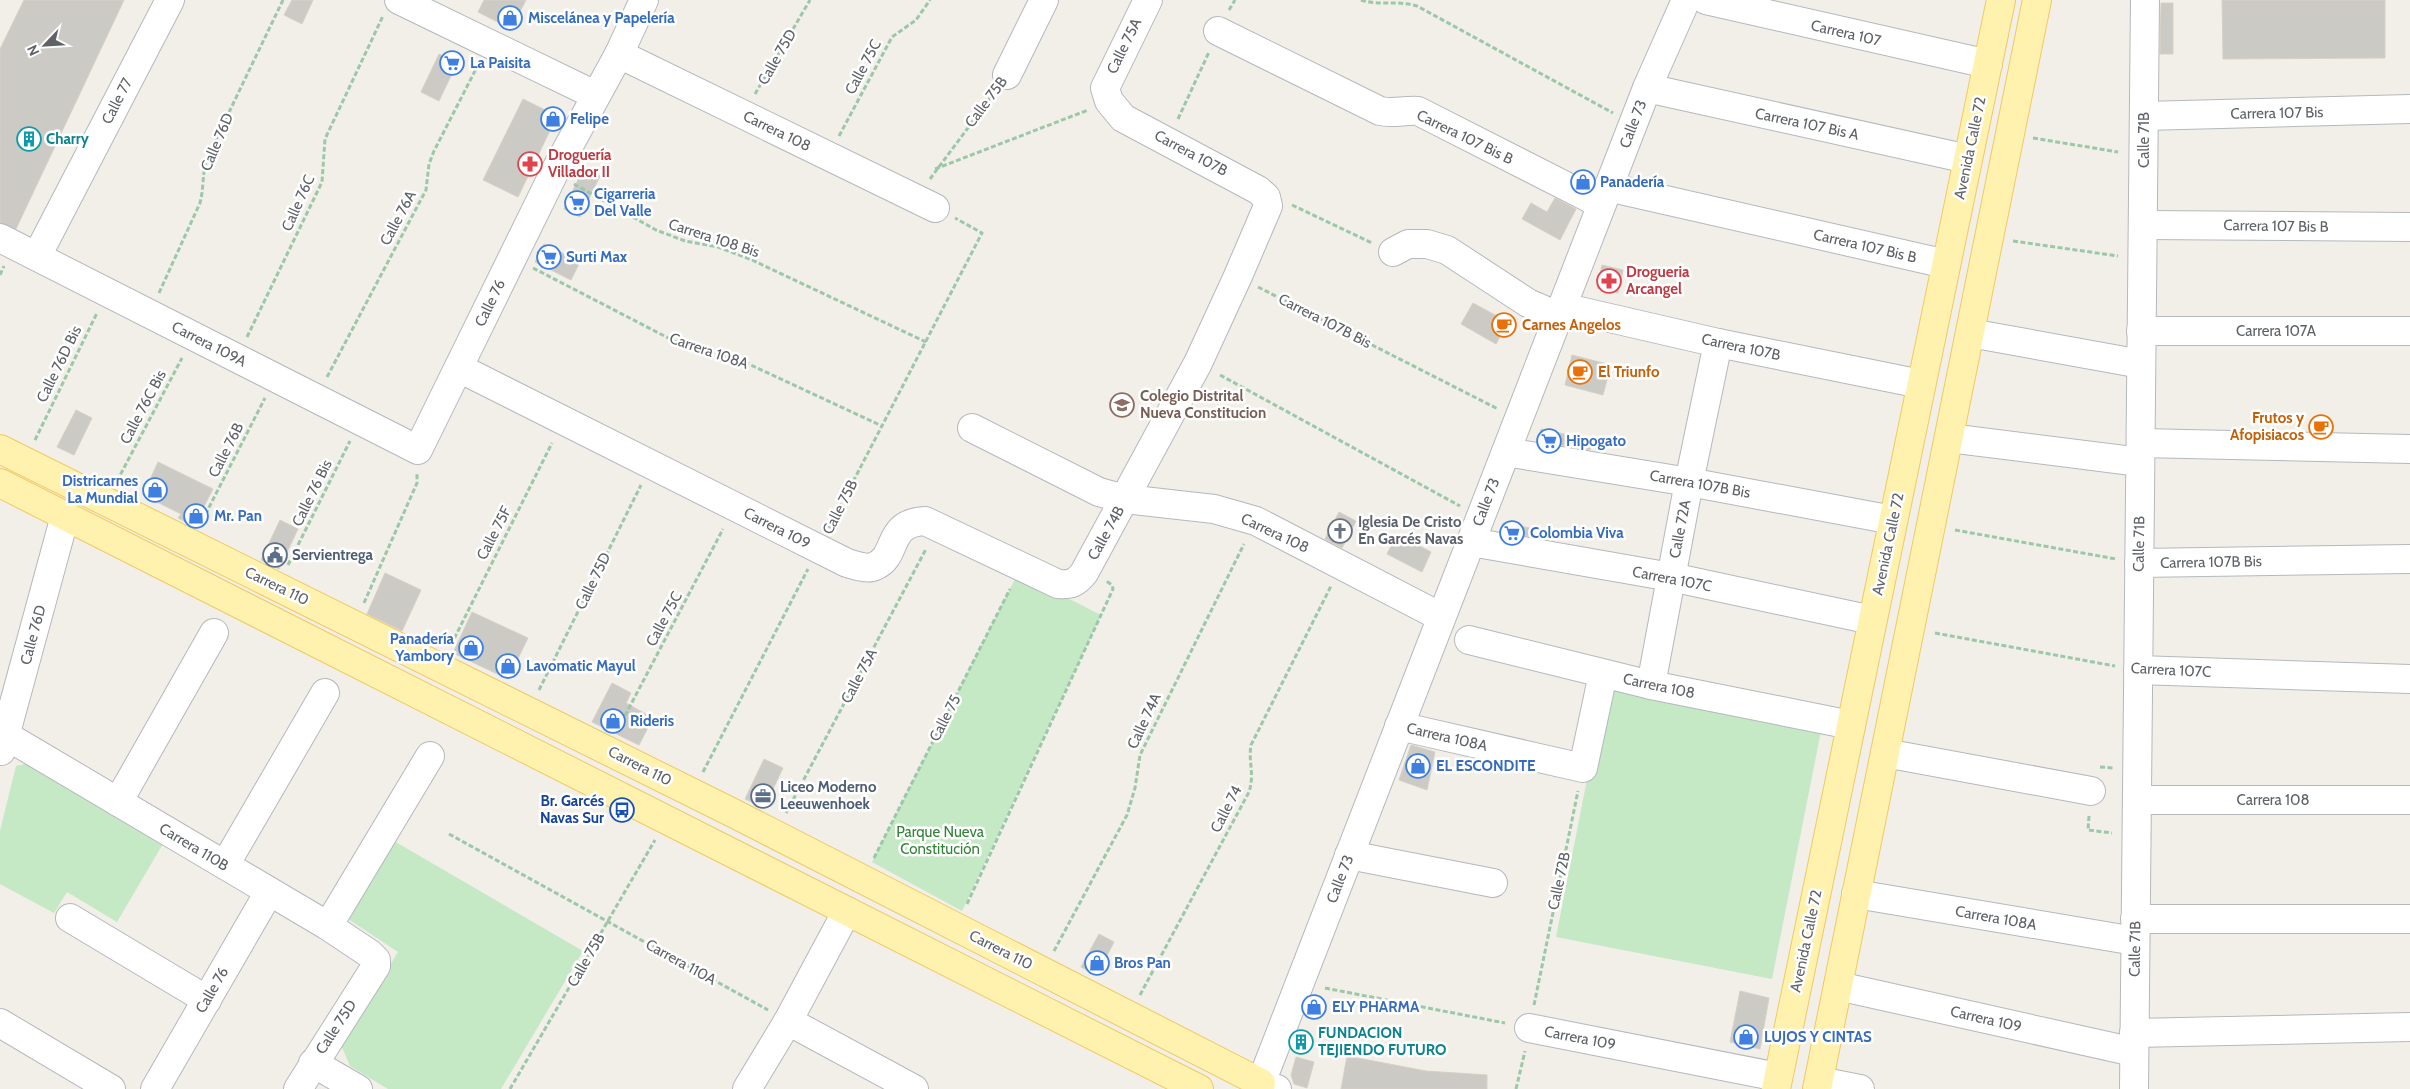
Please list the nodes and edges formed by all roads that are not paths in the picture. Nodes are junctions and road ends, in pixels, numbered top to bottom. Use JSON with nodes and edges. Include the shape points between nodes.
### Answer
{"nodes":[{"id":1,"x":170,"y":0,"type":"edge"},
{"id":2,"x":644,"y":0,"type":"edge"},
{"id":3,"x":1044,"y":0,"type":"edge"},
{"id":4,"x":1148,"y":0,"type":"edge"},
{"id":5,"x":1686,"y":0,"type":"edge"},
{"id":6,"x":1706,"y":0,"type":"edge"},
{"id":7,"x":2001,"y":0,"type":"edge"},
{"id":8,"x":2037,"y":0,"type":"edge"},
{"id":9,"x":2145,"y":0,"type":"edge"},
{"id":10,"x":393,"y":4,"type":"edge"},
{"id":11,"x":1218,"y":31,"type":"road end"},
{"id":12,"x":619,"y":54,"type":"junction"},
{"id":13,"x":1988,"y":64,"type":"junction"},
{"id":14,"x":1007,"y":75,"type":"road end"},
{"id":15,"x":1647,"y":88,"type":"junction"},
{"id":16,"x":595,"y":95,"type":"junction"},
{"id":17,"x":2410,"y":109,"type":"edge"},
{"id":18,"x":1116,"y":110,"type":"joint"},
{"id":19,"x":2144,"y":116,"type":"junction"},
{"id":20,"x":1968,"y":159,"type":"junction"},
{"id":21,"x":1258,"y":190,"type":"joint"},
{"id":22,"x":1605,"y":196,"type":"junction"},
{"id":23,"x":927,"y":204,"type":"road end"},
{"id":24,"x":2143,"y":225,"type":"junction"},
{"id":25,"x":2410,"y":227,"type":"edge"},
{"id":26,"x":0,"y":238,"type":"edge"},
{"id":27,"x":1393,"y":252,"type":"dead end"},
{"id":28,"x":36,"y":256,"type":"junction"},
{"id":29,"x":1946,"y":264,"type":"junction"},
{"id":30,"x":1560,"y":312,"type":"junction"},
{"id":31,"x":2141,"y":331,"type":"junction"},
{"id":32,"x":2410,"y":331,"type":"edge"},
{"id":33,"x":1970,"y":333,"type":"junction"},
{"id":34,"x":1718,"y":343,"type":"junction"},
{"id":35,"x":2141,"y":364,"type":"junction"},
{"id":36,"x":459,"y":368,"type":"junction"},
{"id":37,"x":1921,"y":384,"type":"junction"},
{"id":38,"x":972,"y":428,"type":"dead end"},
{"id":39,"x":1949,"y":438,"type":"junction"},
{"id":40,"x":0,"y":449,"type":"edge"},
{"id":41,"x":2410,"y":449,"type":"edge"},
{"id":42,"x":418,"y":450,"type":"joint"},
{"id":43,"x":1506,"y":452,"type":"junction"},
{"id":44,"x":2140,"y":453,"type":"junction"},
{"id":45,"x":1689,"y":482,"type":"junction"},
{"id":46,"x":0,"y":483,"type":"edge"},
{"id":47,"x":1125,"y":499,"type":"junction"},
{"id":48,"x":65,"y":516,"type":"junction"},
{"id":49,"x":1893,"y":520,"type":"junction"},
{"id":50,"x":1471,"y":542,"type":"junction"},
{"id":51,"x":2410,"y":560,"type":"edge"},
{"id":52,"x":2139,"y":563,"type":"junction"},
{"id":53,"x":1084,"y":573,"type":"joint"},
{"id":54,"x":1671,"y":578,"type":"junction"},
{"id":55,"x":1441,"y":617,"type":"junction"},
{"id":56,"x":1872,"y":620,"type":"junction"},
{"id":57,"x":214,"y":633,"type":"dead end"},
{"id":58,"x":1469,"y":640,"type":"dead end"},
{"id":59,"x":2138,"y":670,"type":"junction"},
{"id":60,"x":1603,"y":674,"type":"junction"},
{"id":61,"x":2410,"y":679,"type":"edge"},
{"id":62,"x":1651,"y":686,"type":"junction"},
{"id":63,"x":325,"y":693,"type":"dead end"},
{"id":64,"x":1851,"y":725,"type":"junction"},
{"id":65,"x":1400,"y":726,"type":"junction"},
{"id":66,"x":3,"y":744,"type":"edge"},
{"id":67,"x":1885,"y":753,"type":"junction"},
{"id":68,"x":430,"y":756,"type":"dead end"},
{"id":69,"x":2091,"y":791,"type":"dead end"},
{"id":70,"x":2137,"y":800,"type":"junction"},
{"id":71,"x":2410,"y":800,"type":"edge"},
{"id":72,"x":118,"y":802,"type":"junction"},
{"id":73,"x":1349,"y":855,"type":"junction"},
{"id":74,"x":225,"y":865,"type":"junction"},
{"id":75,"x":1493,"y":883,"type":"dead end"},
{"id":76,"x":269,"y":892,"type":"junction"},
{"id":77,"x":1856,"y":894,"type":"junction"},
{"id":78,"x":847,"y":910,"type":"junction"},
{"id":79,"x":70,"y":918,"type":"dead end"},
{"id":80,"x":2410,"y":919,"type":"edge"},
{"id":81,"x":328,"y":926,"type":"junction"},
{"id":82,"x":2135,"y":930,"type":"junction"},
{"id":83,"x":376,"y":966,"type":"joint"},
{"id":84,"x":1838,"y":986,"type":"junction"},
{"id":85,"x":207,"y":1000,"type":"junction"},
{"id":86,"x":788,"y":1021,"type":"junction"},
{"id":87,"x":0,"y":1023,"type":"edge"},
{"id":88,"x":1529,"y":1028,"type":"road end"},
{"id":89,"x":2410,"y":1028,"type":"edge"},
{"id":90,"x":2134,"y":1042,"type":"junction"},
{"id":91,"x":313,"y":1063,"type":"junction"},
{"id":92,"x":1777,"y":1083,"type":"edge"},
{"id":93,"x":1818,"y":1085,"type":"edge"},
{"id":94,"x":1266,"y":1087,"type":"edge"},
{"id":95,"x":111,"y":1089,"type":"edge"},
{"id":96,"x":154,"y":1089,"type":"edge"},
{"id":97,"x":298,"y":1089,"type":"edge"},
{"id":98,"x":358,"y":1089,"type":"edge"},
{"id":99,"x":747,"y":1089,"type":"edge"},
{"id":100,"x":914,"y":1089,"type":"edge"},
{"id":101,"x":1199,"y":1089,"type":"edge"},
{"id":102,"x":1860,"y":1089,"type":"edge"},
{"id":103,"x":2134,"y":1089,"type":"edge"}],
"edges":[{"from":1,"to":28,"type":"street","name":"Calle 77"},
{"from":2,"to":12,"type":"street","name":"Calle 76"},
{"from":3,"to":14,"type":"street","name":"Calle 75B"},
{"from":4,"to":18,"type":"street","name":"Calle 75A","via":[[1105,88]]},
{"from":5,"to":15,"type":"street","name":"Calle 73"},
{"from":6,"to":13,"type":"street","name":"Carrera 107"},
{"from":7,"to":13,"type":"main road","name":"Avenida Calle 72"},
{"from":8,"to":33,"type":"main road"},
{"from":9,"to":19,"type":"street","name":"Calle 71B"},
{"from":10,"to":16,"type":"street","via":[[489,44]]},
{"from":11,"to":22,"type":"street","name":"Carrera 107 Bis B","via":[[1380,111],[1392,114],[1405,110],[1418,112]]},
{"from":12,"to":16,"type":"street","name":"Calle 76"},
{"from":12,"to":23,"type":"street","name":"Carrera 108"},
{"from":13,"to":20,"type":"main road","name":"Avenida Calle 72"},
{"from":15,"to":20,"type":"street","name":"Carrera 107 Bis A"},
{"from":15,"to":22,"type":"street","name":"Calle 73"},
{"from":16,"to":36,"type":"street","name":"Calle 76"},
{"from":17,"to":19,"type":"street","name":"Carrera 107 Bis"},
{"from":18,"to":21,"type":"street","name":"Carrera 107B"},
{"from":19,"to":24,"type":"street","name":"Calle 71B"},
{"from":20,"to":29,"type":"main road","name":"Avenida Calle 72"},
{"from":21,"to":47,"type":"street","name":"Calle 74B","via":[[1266,197],[1268,206],[1238,276],[1198,363]]},
{"from":22,"to":29,"type":"street","name":"Carrera 107 Bis B"},
{"from":22,"to":30,"type":"street","name":"Calle 73"},
{"from":24,"to":25,"type":"street","name":"Carrera 107 Bis B"},
{"from":24,"to":31,"type":"street","name":"Calle 71B"},
{"from":26,"to":28,"type":"street","name":"Carrera 109A"},
{"from":27,"to":30,"type":"street","name":"Carrera 107B","via":[[1408,244],[1427,244],[1447,250],[1528,304]]},
{"from":28,"to":42,"type":"street","name":"Carrera 109A"},
{"from":29,"to":37,"type":"main road","name":"Avenida Calle 72"},
{"from":30,"to":34,"type":"street","name":"Carrera 107B"},
{"from":30,"to":43,"type":"street","name":"Calle 73"},
{"from":31,"to":32,"type":"street","name":"Carrera 107A"},
{"from":31,"to":35,"type":"street","name":"Calle 71B"},
{"from":33,"to":35,"type":"street"},
{"from":33,"to":39,"type":"main road"},
{"from":34,"to":37,"type":"street","name":"Carrera 107B"},
{"from":34,"to":45,"type":"street","name":"Calle 72A"},
{"from":35,"to":44,"type":"street","name":"Calle 71B"},
{"from":36,"to":42,"type":"street","name":"Calle 76"},
{"from":36,"to":53,"type":"street","name":"Carrera 109","via":[[847,562],[875,566],[904,525],[925,521],[1058,584],[1070,585]]},
{"from":37,"to":49,"type":"main road","name":"Avenida Calle 72"},
{"from":38,"to":47,"type":"street","name":"Carrera 108","via":[[1099,492]]},
{"from":39,"to":44,"type":"street"},
{"from":39,"to":67,"type":"main road"},
{"from":40,"to":94,"type":"main road","name":"Carrera 110","via":[[725,809]]},
{"from":41,"to":44,"type":"street"},
{"from":43,"to":45,"type":"street","name":"Carrera 107B Bis"},
{"from":43,"to":50,"type":"street","name":"Calle 73"},
{"from":44,"to":52,"type":"street","name":"Calle 71B"},
{"from":45,"to":49,"type":"street","name":"Carrera 107B Bis"},
{"from":45,"to":54,"type":"street","name":"Calle 72A"},
{"from":46,"to":48,"type":"main road"},
{"from":47,"to":53,"type":"street","name":"Calle 74B"},
{"from":47,"to":55,"type":"street","name":"Carrera 108","via":[[1214,510],[1256,521]]},
{"from":48,"to":66,"type":"street","name":"Calle 76D"},
{"from":48,"to":78,"type":"main road"},
{"from":49,"to":56,"type":"main road","name":"Avenida Calle 72"},
{"from":50,"to":54,"type":"street","name":"Carrera 107C"},
{"from":50,"to":55,"type":"street","name":"Calle 73"},
{"from":51,"to":52,"type":"street","name":"Carrera 107B Bis"},
{"from":52,"to":59,"type":"street","name":"Calle 71B"},
{"from":54,"to":56,"type":"street","name":"Carrera 107C"},
{"from":54,"to":62,"type":"street","name":"Calle 72A"},
{"from":55,"to":65,"type":"street","name":"Calle 73"},
{"from":56,"to":64,"type":"main road","name":"Avenida Calle 72"},
{"from":57,"to":72,"type":"street"},
{"from":58,"to":60,"type":"street","name":"Carrera 108"},
{"from":59,"to":61,"type":"street","name":"Carrera 107C"},
{"from":59,"to":70,"type":"street","name":"Calle 71B"},
{"from":60,"to":62,"type":"street","name":"Carrera 108"},
{"from":60,"to":65,"type":"street","name":"Carrera 108A","via":[[1583,768]]},
{"from":62,"to":64,"type":"street","name":"Carrera 108"},
{"from":63,"to":74,"type":"street"},
{"from":64,"to":92,"type":"main road","name":"Avenida Calle 72"},
{"from":65,"to":73,"type":"street","name":"Calle 73"},
{"from":66,"to":72,"type":"street","name":"Carrera 110B"},
{"from":67,"to":69,"type":"street"},
{"from":67,"to":77,"type":"main road"},
{"from":68,"to":81,"type":"street"},
{"from":70,"to":71,"type":"street","name":"Carrera 108"},
{"from":70,"to":82,"type":"street","name":"Calle 71B"},
{"from":72,"to":74,"type":"street","name":"Carrera 110B"},
{"from":73,"to":75,"type":"street"},
{"from":73,"to":94,"type":"street","name":"Calle 73","via":[[1300,982]]},
{"from":74,"to":76,"type":"street","name":"Carrera 110B"},
{"from":76,"to":81,"type":"street","name":"Carrera 110B"},
{"from":76,"to":85,"type":"street","name":"Calle 76"},
{"from":77,"to":82,"type":"street","name":"Carrera 108A"},
{"from":77,"to":84,"type":"main road"},
{"from":78,"to":86,"type":"street"},
{"from":78,"to":101,"type":"main road"},
{"from":79,"to":85,"type":"street"},
{"from":80,"to":82,"type":"street","name":"Carrera 108A"},
{"from":81,"to":83,"type":"street","name":"Carrera 110B","via":[[370,954],[376,960]]},
{"from":82,"to":90,"type":"street","name":"Calle 71B"},
{"from":83,"to":91,"type":"street","name":"Calle 75D"},
{"from":84,"to":90,"type":"street","name":"Carrera 109"},
{"from":84,"to":93,"type":"main road"},
{"from":85,"to":96,"type":"street","name":"Calle 76"},
{"from":86,"to":99,"type":"street"},
{"from":86,"to":100,"type":"street"},
{"from":87,"to":95,"type":"street"},
{"from":88,"to":92,"type":"street","name":"Carrera 109"},
{"from":89,"to":90,"type":"street","name":"Carrera 109"},
{"from":90,"to":103,"type":"street","name":"Calle 71B"},
{"from":91,"to":97,"type":"street","name":"Calle 75D"},
{"from":91,"to":98,"type":"street"},
{"from":93,"to":102,"type":"street"}]}
